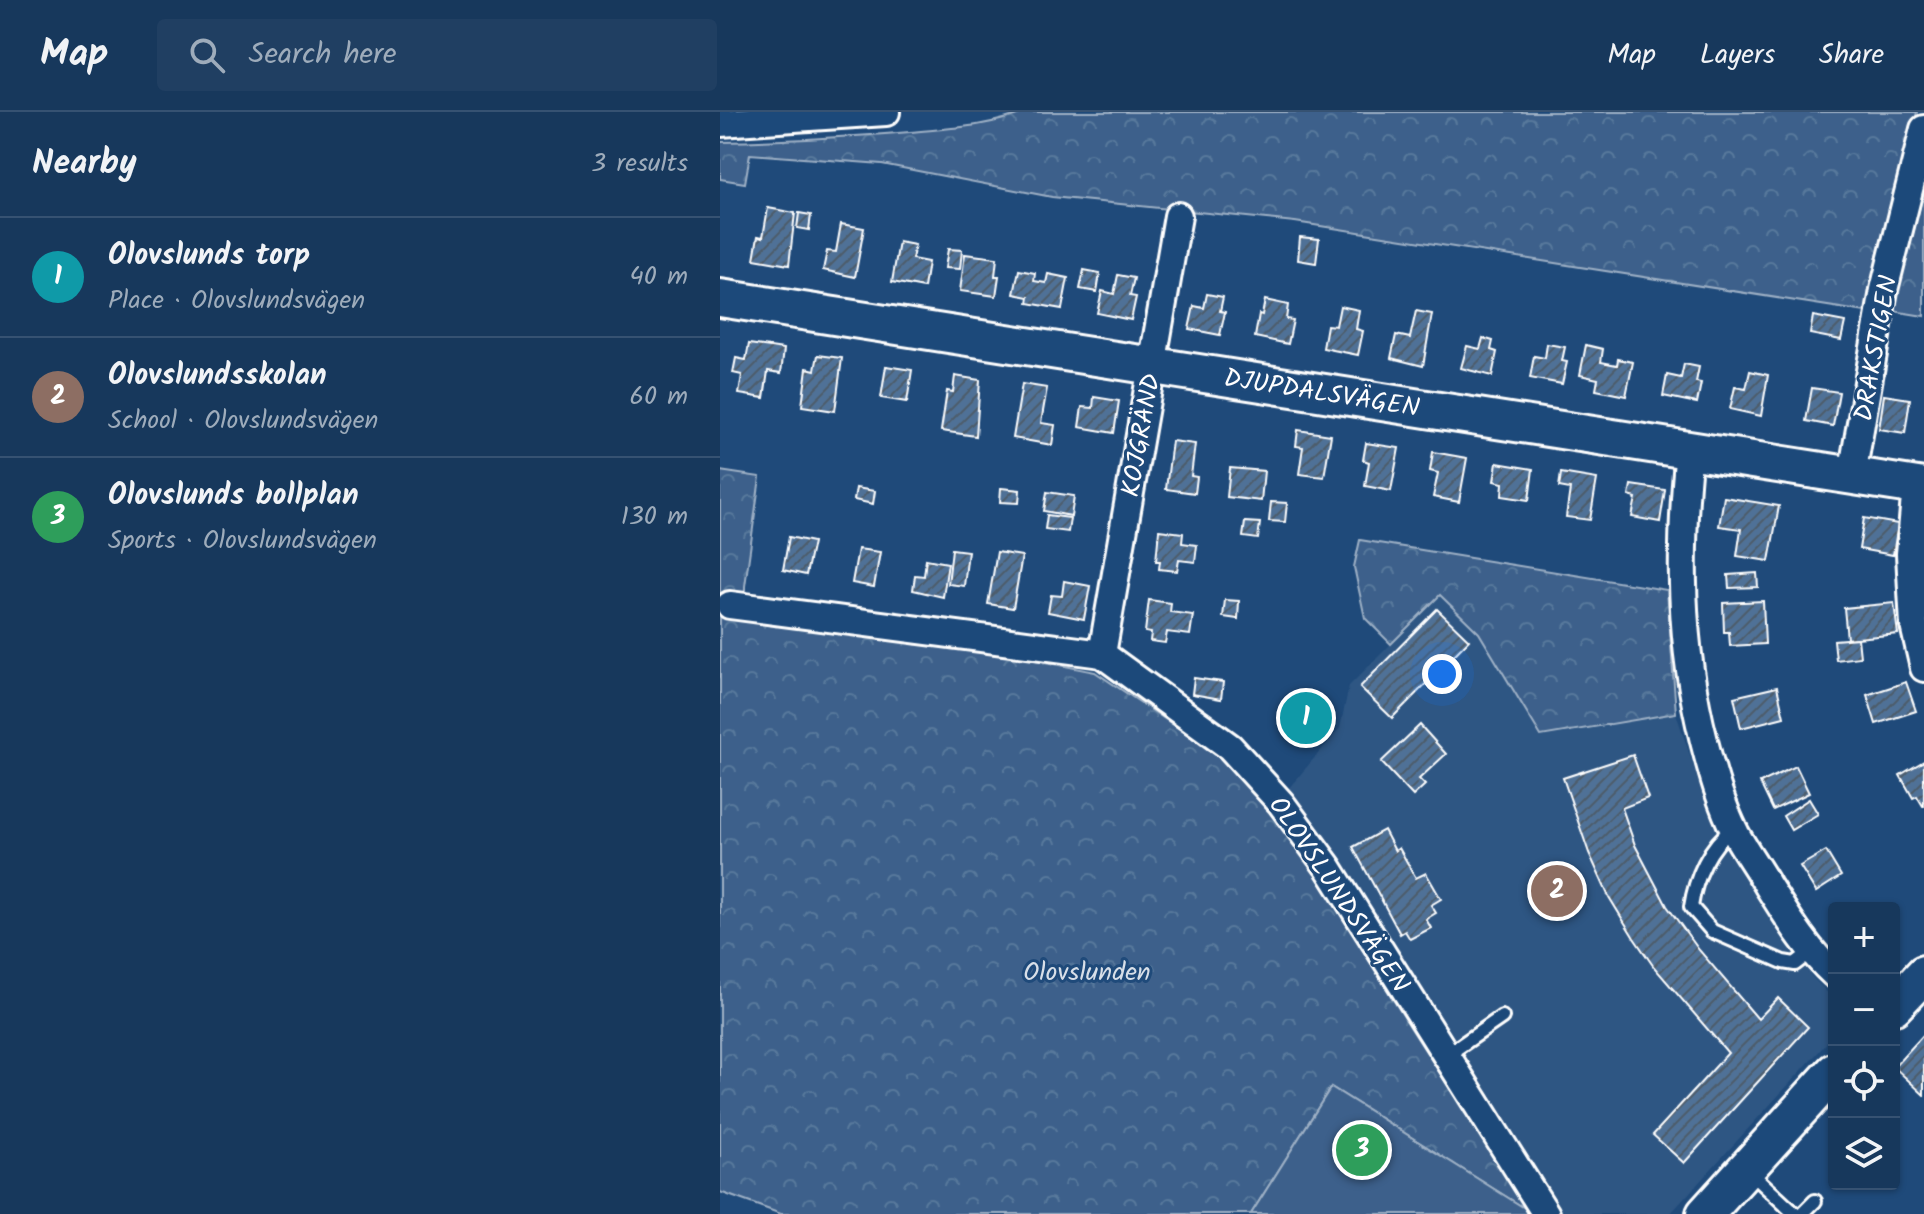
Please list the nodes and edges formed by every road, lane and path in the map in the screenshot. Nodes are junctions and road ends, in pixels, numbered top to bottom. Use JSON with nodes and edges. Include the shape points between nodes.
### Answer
{"nodes":[{"id":1,"x":886,"y":112,"type":"edge"},
{"id":2,"x":720,"y":123,"type":"edge"},
{"id":3,"x":1924,"y":129,"type":"edge"},
{"id":4,"x":1178,"y":216,"type":"dead end"},
{"id":5,"x":720,"y":298,"type":"edge"},
{"id":6,"x":1153,"y":365,"type":"junction"},
{"id":7,"x":1689,"y":450,"type":"junction"},
{"id":8,"x":1852,"y":475,"type":"junction"},
{"id":9,"x":1920,"y":487,"type":"edge"},
{"id":10,"x":730,"y":605,"type":"dead end"},
{"id":11,"x":1102,"y":654,"type":"junction"},
{"id":12,"x":1924,"y":668,"type":"edge"},
{"id":13,"x":1734,"y":828,"type":"junction"},
{"id":14,"x":1813,"y":950,"type":"junction"},
{"id":15,"x":1828,"y":967,"type":"edge"},
{"id":16,"x":1924,"y":974,"type":"edge"},
{"id":17,"x":1900,"y":1000,"type":"edge"},
{"id":18,"x":1502,"y":1017,"type":"dead end"},
{"id":19,"x":1447,"y":1055,"type":"junction"},
{"id":20,"x":1828,"y":1079,"type":"edge"},
{"id":21,"x":1747,"y":1169,"type":"junction"},
{"id":22,"x":1815,"y":1201,"type":"dead end"},
{"id":23,"x":1546,"y":1214,"type":"edge"},
{"id":24,"x":1705,"y":1214,"type":"edge"},
{"id":25,"x":1795,"y":1214,"type":"edge"},
{"id":26,"x":1802,"y":1214,"type":"edge"}],
"edges":[{"from":1,"to":2,"type":"street"},
{"from":3,"to":8,"type":"street","name":"DRAKSTIGEN","via":[[1884,290]]},
{"from":4,"to":6,"type":"street","name":"KOJGRÄND"},
{"from":5,"to":6,"type":"street","name":"DJUPDALSVÄGEN"},
{"from":6,"to":7,"type":"street","name":"DJUPDALSVÄGEN"},
{"from":6,"to":11,"type":"street","name":"KOJGRÄND"},
{"from":7,"to":8,"type":"street","name":"DJUPDALSVÄGEN"},
{"from":7,"to":13,"type":"street","via":[[1681,597],[1691,691],[1712,772]]},
{"from":8,"to":9,"type":"street","name":"DJUPDALSVÄGEN"},
{"from":9,"to":12,"type":"street","via":[[1910,554],[1914,625]]},
{"from":10,"to":11,"type":"street","name":"OLOVSLUNDSVÄGEN"},
{"from":11,"to":19,"type":"street","name":"OLOVSLUNDSVÄGEN","via":[[1230,747],[1281,803],[1328,867]]},
{"from":13,"to":14,"type":"street"},
{"from":13,"to":14,"type":"lane","via":[[1722,836],[1695,884],[1691,907],[1712,931],[1783,962],[1795,964]]},
{"from":14,"to":15,"type":"street"},
{"from":16,"to":17,"type":"street"},
{"from":18,"to":19,"type":"lane"},
{"from":19,"to":23,"type":"street","name":"OLOVSLUNDSVÄGEN"},
{"from":20,"to":21,"type":"street"},
{"from":21,"to":24,"type":"street"},
{"from":21,"to":25,"type":"lane"},
{"from":22,"to":26,"type":"lane"}]}
